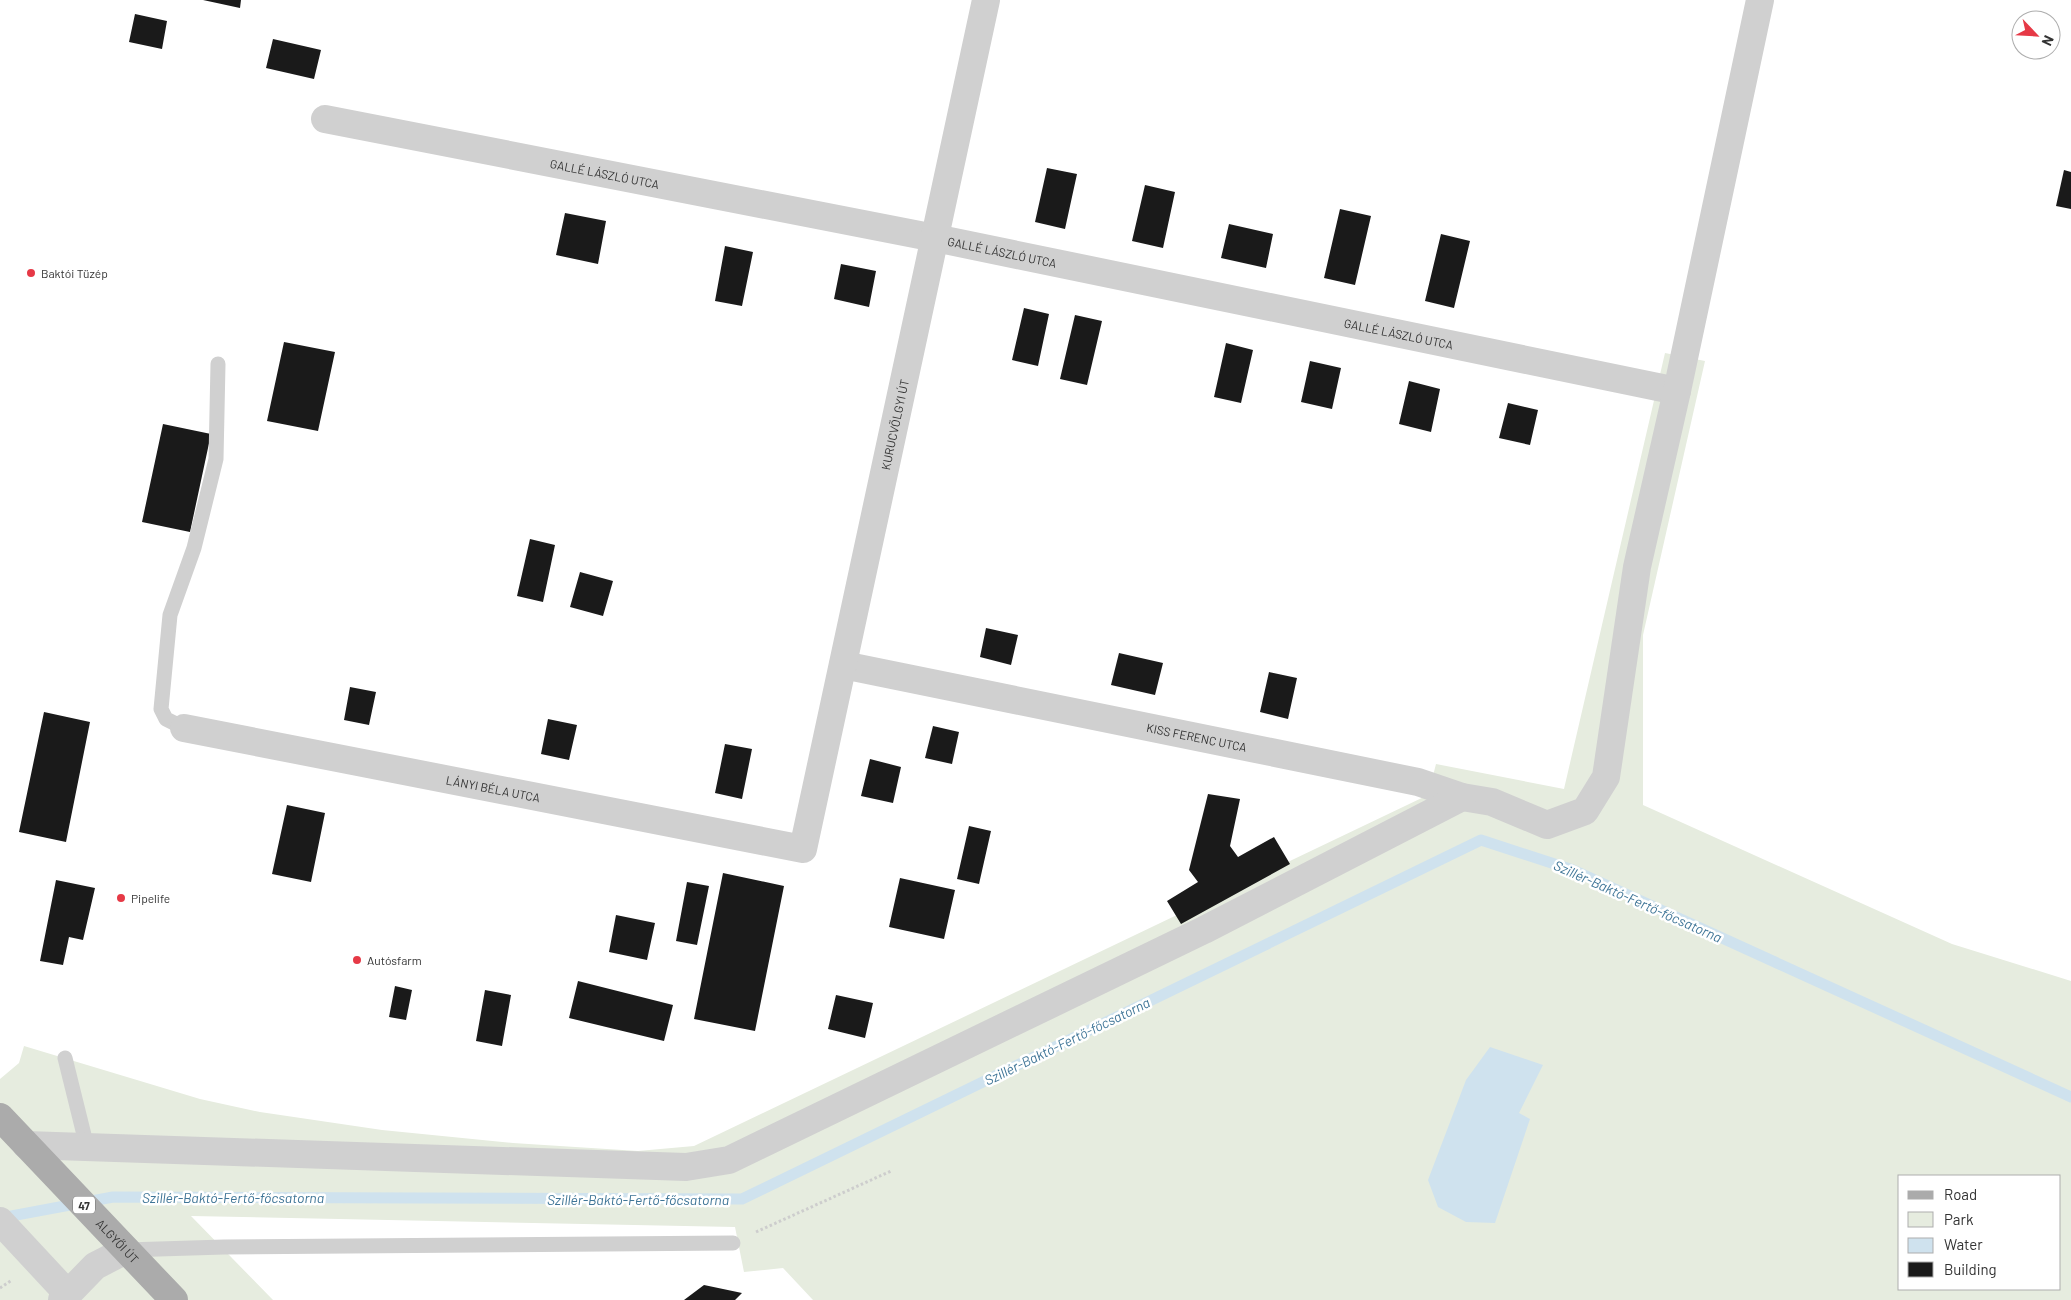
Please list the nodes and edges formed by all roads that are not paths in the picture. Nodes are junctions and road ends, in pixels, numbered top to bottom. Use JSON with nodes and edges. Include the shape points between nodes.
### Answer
{"nodes":[{"id":1,"x":986,"y":0,"type":"edge"},
{"id":2,"x":1760,"y":0,"type":"edge"},
{"id":3,"x":325,"y":119,"type":"dead end"},
{"id":4,"x":935,"y":238,"type":"junction"},
{"id":5,"x":218,"y":364,"type":"dead end"},
{"id":6,"x":1678,"y":391,"type":"junction"},
{"id":7,"x":843,"y":665,"type":"junction"},
{"id":8,"x":184,"y":728,"type":"joint"},
{"id":9,"x":1462,"y":797,"type":"junction"},
{"id":10,"x":803,"y":849,"type":"joint"},
{"id":11,"x":65,"y":1058,"type":"dead end"},
{"id":12,"x":0,"y":1117,"type":"edge"},
{"id":13,"x":26,"y":1145,"type":"junction"},
{"id":14,"x":88,"y":1147,"type":"junction"},
{"id":15,"x":7,"y":1229,"type":"edge"},
{"id":16,"x":733,"y":1242,"type":"road end"},
{"id":17,"x":121,"y":1243,"type":"junction"},
{"id":18,"x":65,"y":1297,"type":"edge"},
{"id":19,"x":174,"y":1300,"type":"edge"}],
"edges":[{"from":1,"to":4,"type":"street","name":"KURUCVÖLGYI ÚT"},
{"from":2,"to":6,"type":"street"},
{"from":3,"to":4,"type":"street","name":"GALLÉ LÁSZLÓ UTCA"},
{"from":4,"to":6,"type":"street","name":"GALLÉ LÁSZLÓ UTCA"},
{"from":4,"to":7,"type":"street","name":"KURUCVÖLGYI ÚT"},
{"from":5,"to":8,"type":"lane","via":[[216,459],[194,548],[170,615],[161,708],[166,719]]},
{"from":6,"to":9,"type":"street","name":"KISS FERENC UTCA","via":[[1637,567],[1606,778],[1585,811],[1547,825],[1492,802]]},
{"from":7,"to":9,"type":"street","name":"KISS FERENC UTCA","via":[[1418,782]]},
{"from":7,"to":10,"type":"street","name":"KURUCVÖLGYI ÚT"},
{"from":8,"to":10,"type":"street","name":"LÁNYI BÉLA UTCA"},
{"from":9,"to":14,"type":"street","via":[[1204,930],[729,1160],[686,1167]]},
{"from":11,"to":14,"type":"lane"},
{"from":12,"to":13,"type":"main road","name":"ALGYŐI ÚT","number":"47"},
{"from":13,"to":14,"type":"street"},
{"from":13,"to":17,"type":"main road","name":"ALGYŐI ÚT","number":"47"},
{"from":15,"to":18,"type":"street"},
{"from":16,"to":17,"type":"lane","via":[[234,1246]]},
{"from":17,"to":18,"type":"street"},
{"from":17,"to":19,"type":"main road","name":"ALGYŐI ÚT","number":"47"}]}
